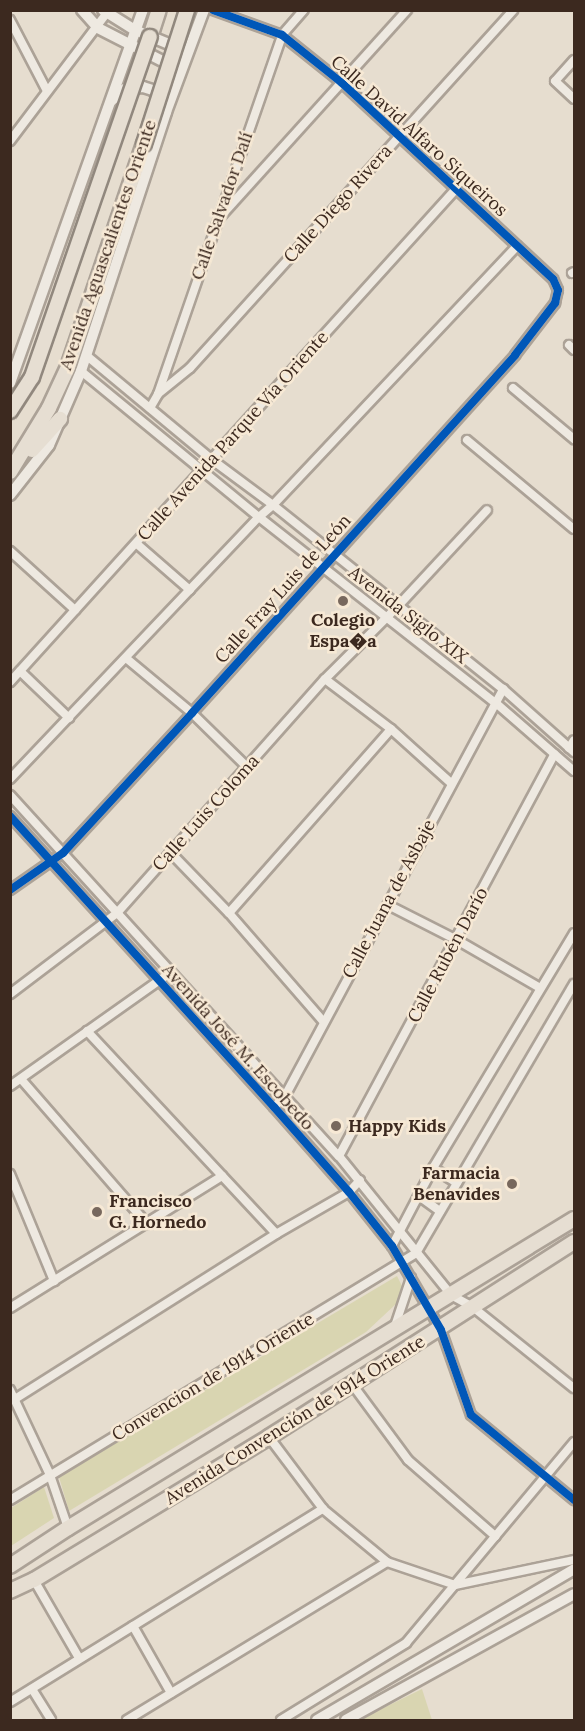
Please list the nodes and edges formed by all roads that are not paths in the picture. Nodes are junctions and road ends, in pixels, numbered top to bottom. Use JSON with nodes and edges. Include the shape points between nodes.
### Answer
{"nodes":[{"id":1,"x":82,"y":10,"type":"edge"},
{"id":2,"x":143,"y":10,"type":"edge"},
{"id":3,"x":159,"y":10,"type":"edge"},
{"id":4,"x":187,"y":10,"type":"edge"},
{"id":5,"x":204,"y":10,"type":"edge"},
{"id":6,"x":213,"y":10,"type":"edge"},
{"id":7,"x":304,"y":10,"type":"edge"},
{"id":8,"x":407,"y":10,"type":"edge"},
{"id":9,"x":513,"y":10,"type":"edge"},
{"id":10,"x":105,"y":12,"type":"edge"},
{"id":11,"x":10,"y":20,"type":"edge"},
{"id":12,"x":98,"y":28,"type":"junction"},
{"id":13,"x":135,"y":30,"type":"junction"},
{"id":14,"x":282,"y":35,"type":"junction"},
{"id":15,"x":129,"y":46,"type":"junction"},
{"id":16,"x":187,"y":51,"type":"junction"},
{"id":17,"x":574,"y":60,"type":"edge"},
{"id":18,"x":181,"y":70,"type":"junction"},
{"id":19,"x":342,"y":83,"type":"junction"},
{"id":20,"x":47,"y":92,"type":"junction"},
{"id":21,"x":574,"y":99,"type":"edge"},
{"id":22,"x":110,"y":102,"type":"junction"},
{"id":23,"x":166,"y":112,"type":"junction"},
{"id":24,"x":398,"y":137,"type":"junction"},
{"id":25,"x":10,"y":141,"type":"edge"},
{"id":26,"x":455,"y":190,"type":"junction"},
{"id":27,"x":216,"y":222,"type":"junction"},
{"id":28,"x":517,"y":246,"type":"junction"},
{"id":29,"x":558,"y":290,"type":"joint"},
{"id":30,"x":87,"y":356,"type":"junction"},
{"id":31,"x":81,"y":371,"type":"junction"},
{"id":32,"x":10,"y":383,"type":"edge"},
{"id":33,"x":513,"y":388,"type":"dead end"},
{"id":34,"x":158,"y":394,"type":"junction"},
{"id":35,"x":150,"y":408,"type":"junction"},
{"id":36,"x":10,"y":411,"type":"edge"},
{"id":37,"x":60,"y":419,"type":"junction"},
{"id":38,"x":574,"y":439,"type":"edge"},
{"id":39,"x":467,"y":440,"type":"dead end"},
{"id":40,"x":211,"y":459,"type":"junction"},
{"id":41,"x":12,"y":470,"type":"edge"},
{"id":42,"x":203,"y":470,"type":"junction"},
{"id":43,"x":10,"y":495,"type":"edge"},
{"id":44,"x":273,"y":505,"type":"junction"},
{"id":45,"x":487,"y":510,"type":"dead end"},
{"id":46,"x":259,"y":517,"type":"junction"},
{"id":47,"x":574,"y":529,"type":"edge"},
{"id":48,"x":137,"y":544,"type":"junction"},
{"id":49,"x":333,"y":554,"type":"junction"},
{"id":50,"x":13,"y":556,"type":"edge"},
{"id":51,"x":324,"y":567,"type":"junction"},
{"id":52,"x":190,"y":590,"type":"junction"},
{"id":53,"x":397,"y":607,"type":"junction"},
{"id":54,"x":75,"y":610,"type":"junction"},
{"id":55,"x":387,"y":616,"type":"junction"},
{"id":56,"x":126,"y":658,"type":"junction"},
{"id":57,"x":20,"y":671,"type":"junction"},
{"id":58,"x":325,"y":679,"type":"junction"},
{"id":59,"x":10,"y":682,"type":"edge"},
{"id":60,"x":503,"y":689,"type":"junction"},
{"id":61,"x":497,"y":704,"type":"junction"},
{"id":62,"x":192,"y":713,"type":"junction"},
{"id":63,"x":69,"y":718,"type":"junction"},
{"id":64,"x":391,"y":729,"type":"junction"},
{"id":65,"x":573,"y":746,"type":"edge"},
{"id":66,"x":555,"y":754,"type":"junction"},
{"id":67,"x":247,"y":767,"type":"junction"},
{"id":68,"x":574,"y":771,"type":"edge"},
{"id":69,"x":10,"y":779,"type":"edge"},
{"id":70,"x":451,"y":783,"type":"junction"},
{"id":71,"x":10,"y":795,"type":"edge"},
{"id":72,"x":10,"y":816,"type":"edge"},
{"id":73,"x":170,"y":852,"type":"junction"},
{"id":74,"x":63,"y":853,"type":"junction"},
{"id":75,"x":51,"y":862,"type":"junction"},
{"id":76,"x":10,"y":890,"type":"edge"},
{"id":77,"x":387,"y":905,"type":"junction"},
{"id":78,"x":117,"y":913,"type":"junction"},
{"id":79,"x":229,"y":913,"type":"junction"},
{"id":80,"x":106,"y":922,"type":"junction"},
{"id":81,"x":574,"y":933,"type":"edge"},
{"id":82,"x":457,"y":940,"type":"junction"},
{"id":83,"x":171,"y":972,"type":"junction"},
{"id":84,"x":158,"y":981,"type":"junction"},
{"id":85,"x":574,"y":984,"type":"edge"},
{"id":86,"x":540,"y":988,"type":"junction"},
{"id":87,"x":10,"y":994,"type":"edge"},
{"id":88,"x":323,"y":1021,"type":"junction"},
{"id":89,"x":87,"y":1031,"type":"junction"},
{"id":90,"x":21,"y":1079,"type":"junction"},
{"id":91,"x":10,"y":1086,"type":"edge"},
{"id":92,"x":285,"y":1096,"type":"junction"},
{"id":93,"x":274,"y":1107,"type":"junction"},
{"id":94,"x":339,"y":1156,"type":"junction"},
{"id":95,"x":433,"y":1168,"type":"junction"},
{"id":96,"x":10,"y":1174,"type":"edge"},
{"id":97,"x":222,"y":1176,"type":"junction"},
{"id":98,"x":360,"y":1180,"type":"junction"},
{"id":99,"x":457,"y":1183,"type":"junction"},
{"id":100,"x":349,"y":1192,"type":"junction"},
{"id":101,"x":419,"y":1196,"type":"junction"},
{"id":102,"x":440,"y":1211,"type":"junction"},
{"id":103,"x":574,"y":1219,"type":"edge"},
{"id":104,"x":147,"y":1224,"type":"junction"},
{"id":105,"x":399,"y":1230,"type":"junction"},
{"id":106,"x":276,"y":1234,"type":"junction"},
{"id":107,"x":574,"y":1242,"type":"edge"},
{"id":108,"x":392,"y":1246,"type":"junction"},
{"id":109,"x":416,"y":1253,"type":"junction"},
{"id":110,"x":402,"y":1262,"type":"junction"},
{"id":111,"x":411,"y":1278,"type":"junction"},
{"id":112,"x":54,"y":1281,"type":"junction"},
{"id":113,"x":451,"y":1295,"type":"junction"},
{"id":114,"x":10,"y":1308,"type":"edge"},
{"id":115,"x":474,"y":1308,"type":"junction"},
{"id":116,"x":427,"y":1309,"type":"junction"},
{"id":117,"x":394,"y":1329,"type":"junction"},
{"id":118,"x":441,"y":1330,"type":"junction"},
{"id":119,"x":352,"y":1384,"type":"junction"},
{"id":120,"x":574,"y":1388,"type":"edge"},
{"id":121,"x":10,"y":1390,"type":"edge"},
{"id":122,"x":15,"y":1399,"type":"junction"},
{"id":123,"x":270,"y":1437,"type":"junction"},
{"id":124,"x":574,"y":1442,"type":"edge"},
{"id":125,"x":50,"y":1475,"type":"junction"},
{"id":126,"x":546,"y":1476,"type":"junction"},
{"id":127,"x":10,"y":1500,"type":"edge"},
{"id":128,"x":574,"y":1500,"type":"edge"},
{"id":129,"x":323,"y":1509,"type":"junction"},
{"id":130,"x":68,"y":1528,"type":"junction"},
{"id":131,"x":495,"y":1536,"type":"junction"},
{"id":132,"x":574,"y":1560,"type":"edge"},
{"id":133,"x":387,"y":1562,"type":"junction"},
{"id":134,"x":10,"y":1566,"type":"edge"},
{"id":135,"x":574,"y":1569,"type":"edge"},
{"id":136,"x":34,"y":1580,"type":"junction"},
{"id":137,"x":455,"y":1585,"type":"junction"},
{"id":138,"x":10,"y":1591,"type":"edge"},
{"id":139,"x":574,"y":1594,"type":"edge"},
{"id":140,"x":133,"y":1626,"type":"junction"},
{"id":141,"x":79,"y":1658,"type":"junction"},
{"id":142,"x":32,"y":1689,"type":"junction"},
{"id":143,"x":171,"y":1693,"type":"junction"},
{"id":144,"x":10,"y":1702,"type":"edge"},
{"id":145,"x":51,"y":1720,"type":"edge"},
{"id":146,"x":127,"y":1720,"type":"edge"},
{"id":147,"x":281,"y":1720,"type":"edge"},
{"id":148,"x":317,"y":1720,"type":"edge"},
{"id":149,"x":346,"y":1720,"type":"edge"}],
"edges":[{"from":1,"to":12,"type":"street"},
{"from":2,"to":13,"type":"street"},
{"from":3,"to":36,"type":"main road","name":"Avenida Aguascalientes Oriente","bridge":true,"via":[[32,377]]},
{"from":4,"to":41,"type":"main road","name":"Avenida Aguascalientes Oriente","bridge":true,"via":[[71,358],[49,408]]},
{"from":5,"to":16,"type":"street","name":"Avenida Aguascalientes Oriente"},
{"from":6,"to":14,"type":"street","name":"Calle David Alfaro Siqueiros"},
{"from":7,"to":14,"type":"street","name":"Calle Salvador Dalí"},
{"from":8,"to":19,"type":"street"},
{"from":9,"to":24,"type":"street","name":"Calle Diego Rivera"},
{"from":10,"to":12,"type":"street"},
{"from":10,"to":13,"type":"street"},
{"from":11,"to":20,"type":"street"},
{"from":12,"to":15,"type":"street"},
{"from":12,"to":20,"type":"street"},
{"from":13,"to":15,"type":"street"},
{"from":13,"to":16,"type":"street"},
{"from":14,"to":19,"type":"street","name":"Calle David Alfaro Siqueiros"},
{"from":14,"to":27,"type":"street","name":"Calle Salvador Dalí"},
{"from":15,"to":18,"type":"street"},
{"from":15,"to":22,"type":"street"},
{"from":16,"to":18,"type":"street","name":"Avenida Aguascalientes Oriente"},
{"from":17,"to":21,"type":"street","via":[[555,81]]},
{"from":18,"to":23,"type":"street","name":"Avenida Aguascalientes Oriente"},
{"from":19,"to":24,"type":"street","name":"Calle David Alfaro Siqueiros"},
{"from":19,"to":27,"type":"street"},
{"from":20,"to":25,"type":"street"},
{"from":22,"to":23,"type":"street","via":[[125,90],[143,87],[166,102]]},
{"from":22,"to":32,"type":"street"},
{"from":23,"to":30,"type":"street","name":"Avenida Aguascalientes Oriente"},
{"from":24,"to":26,"type":"street","name":"Calle David Alfaro Siqueiros"},
{"from":24,"to":34,"type":"street","name":"Calle Diego Rivera","via":[[189,368]]},
{"from":26,"to":28,"type":"street","name":"Calle David Alfaro Siqueiros"},
{"from":26,"to":40,"type":"street","name":"Calle Avenida Parque Vía Oriente"},
{"from":27,"to":34,"type":"street","name":"Calle Salvador Dalí"},
{"from":28,"to":29,"type":"street","name":"Calle David Alfaro Siqueiros","via":[[553,279]]},
{"from":28,"to":44,"type":"street"},
{"from":29,"to":49,"type":"street","name":"Calle Fray Luis de León","via":[[555,303],[515,355]]},
{"from":30,"to":31,"type":"street","name":"Avenida Aguascalientes Oriente"},
{"from":30,"to":35,"type":"street","name":"Avenida Siglo XIX"},
{"from":31,"to":37,"type":"street","name":"Avenida Aguascalientes Oriente"},
{"from":31,"to":42,"type":"street","name":"Avenida Siglo XIX"},
{"from":33,"to":38,"type":"street"},
{"from":34,"to":35,"type":"street","name":"Calle Salvador Dalí"},
{"from":35,"to":40,"type":"street","name":"Avenida Siglo XIX"},
{"from":37,"to":41,"type":"main road"},
{"from":37,"to":43,"type":"street","name":"Avenida Aguascalientes Oriente","via":[[33,469]]},
{"from":39,"to":47,"type":"street"},
{"from":40,"to":42,"type":"street","name":"Calle Avenida Parque Vía Oriente"},
{"from":40,"to":44,"type":"street","name":"Avenida Siglo XIX"},
{"from":42,"to":46,"type":"street","name":"Avenida Siglo XIX"},
{"from":42,"to":48,"type":"street","name":"Calle Avenida Parque Vía Oriente"},
{"from":44,"to":46,"type":"street"},
{"from":44,"to":49,"type":"street","name":"Avenida Siglo XIX"},
{"from":45,"to":53,"type":"street","name":"Calle Luis Coloma"},
{"from":46,"to":51,"type":"street","name":"Avenida Siglo XIX"},
{"from":46,"to":52,"type":"street"},
{"from":48,"to":52,"type":"street"},
{"from":48,"to":54,"type":"street","name":"Calle Avenida Parque Vía Oriente"},
{"from":49,"to":51,"type":"street","name":"Calle Fray Luis de León"},
{"from":49,"to":53,"type":"street","name":"Avenida Siglo XIX"},
{"from":50,"to":54,"type":"street"},
{"from":51,"to":55,"type":"street","name":"Avenida Siglo XIX"},
{"from":51,"to":62,"type":"street","name":"Calle Fray Luis de León"},
{"from":52,"to":56,"type":"street"},
{"from":53,"to":55,"type":"street","name":"Calle Luis Coloma"},
{"from":53,"to":60,"type":"street","name":"Avenida Siglo XIX"},
{"from":54,"to":57,"type":"street","name":"Calle Avenida Parque Vía Oriente"},
{"from":55,"to":58,"type":"street","name":"Calle Luis Coloma"},
{"from":55,"to":61,"type":"street","name":"Avenida Siglo XIX"},
{"from":56,"to":62,"type":"street"},
{"from":56,"to":63,"type":"street"},
{"from":57,"to":59,"type":"street","name":"Calle Avenida Parque Vía Oriente"},
{"from":57,"to":63,"type":"street"},
{"from":58,"to":64,"type":"street"},
{"from":58,"to":67,"type":"street","name":"Calle Luis Coloma"},
{"from":60,"to":61,"type":"street","name":"Calle Juana de Asbaje"},
{"from":60,"to":65,"type":"street","name":"Avenida Siglo XIX"},
{"from":61,"to":66,"type":"street","name":"Avenida Siglo XIX"},
{"from":61,"to":70,"type":"street","name":"Calle Juana de Asbaje"},
{"from":62,"to":67,"type":"street"},
{"from":62,"to":74,"type":"street","name":"Calle Fray Luis de León"},
{"from":63,"to":69,"type":"street"},
{"from":64,"to":70,"type":"street"},
{"from":64,"to":79,"type":"street"},
{"from":66,"to":68,"type":"street","name":"Avenida Siglo XIX"},
{"from":66,"to":82,"type":"street","name":"Calle Rubén Darío"},
{"from":67,"to":73,"type":"street","name":"Calle Luis Coloma"},
{"from":70,"to":77,"type":"street","name":"Calle Juana de Asbaje"},
{"from":71,"to":74,"type":"street","name":"Avenida José M. Escobedo"},
{"from":72,"to":75,"type":"street","name":"Avenida José M. Escobedo"},
{"from":73,"to":78,"type":"street","name":"Calle Luis Coloma"},
{"from":73,"to":79,"type":"street"},
{"from":74,"to":75,"type":"street","name":"Calle Fray Luis de León"},
{"from":74,"to":78,"type":"street","name":"Avenida José M. Escobedo"},
{"from":75,"to":76,"type":"street","name":"Calle Fray Luis de León"},
{"from":75,"to":80,"type":"street","name":"Avenida José M. Escobedo"},
{"from":77,"to":82,"type":"street"},
{"from":77,"to":88,"type":"street","name":"Calle Juana de Asbaje"},
{"from":78,"to":80,"type":"street","name":"Calle Luis Coloma"},
{"from":78,"to":83,"type":"street","name":"Avenida José M. Escobedo"},
{"from":79,"to":88,"type":"street"},
{"from":80,"to":84,"type":"street","name":"Avenida José M. Escobedo"},
{"from":80,"to":87,"type":"street","name":"Calle Luis Coloma"},
{"from":81,"to":86,"type":"street"},
{"from":82,"to":86,"type":"street"},
{"from":82,"to":94,"type":"street","name":"Calle Rubén Darío"},
{"from":83,"to":84,"type":"street"},
{"from":83,"to":92,"type":"street","name":"Avenida José M. Escobedo"},
{"from":84,"to":89,"type":"street"},
{"from":84,"to":93,"type":"street","name":"Avenida José M. Escobedo"},
{"from":85,"to":99,"type":"street"},
{"from":86,"to":95,"type":"street"},
{"from":88,"to":92,"type":"street","name":"Calle Juana de Asbaje"},
{"from":89,"to":90,"type":"street"},
{"from":89,"to":97,"type":"street"},
{"from":90,"to":91,"type":"street"},
{"from":90,"to":104,"type":"street"},
{"from":92,"to":93,"type":"street","name":"Calle Juana de Asbaje"},
{"from":92,"to":94,"type":"street","name":"Avenida José M. Escobedo"},
{"from":93,"to":100,"type":"street","name":"Avenida José M. Escobedo"},
{"from":94,"to":98,"type":"street","name":"Avenida José M. Escobedo"},
{"from":95,"to":99,"type":"street"},
{"from":95,"to":101,"type":"street"},
{"from":96,"to":112,"type":"street"},
{"from":97,"to":104,"type":"street"},
{"from":97,"to":106,"type":"street"},
{"from":98,"to":100,"type":"street"},
{"from":98,"to":105,"type":"street","name":"Avenida José M. Escobedo"},
{"from":99,"to":102,"type":"street"},
{"from":100,"to":106,"type":"street"},
{"from":100,"to":108,"type":"street","name":"Avenida José M. Escobedo"},
{"from":101,"to":102,"type":"street"},
{"from":101,"to":105,"type":"street"},
{"from":102,"to":109,"type":"street"},
{"from":103,"to":113,"type":"main road","name":"Avenida Convención de 1914 Oriente"},
{"from":104,"to":112,"type":"street"},
{"from":105,"to":108,"type":"street"},
{"from":105,"to":109,"type":"street","name":"Avenida José M. Escobedo"},
{"from":106,"to":122,"type":"street"},
{"from":107,"to":115,"type":"main road","name":"Avenida Convención de 1914 Oriente"},
{"from":108,"to":110,"type":"street","name":"Avenida José M. Escobedo"},
{"from":109,"to":110,"type":"street","name":"Convencion de 1914 Oriente"},
{"from":109,"to":113,"type":"street","name":"Avenida José M. Escobedo"},
{"from":110,"to":111,"type":"street","name":"Avenida José M. Escobedo"},
{"from":110,"to":125,"type":"street","name":"Convencion de 1914 Oriente"},
{"from":111,"to":116,"type":"street","name":"Avenida José M. Escobedo"},
{"from":111,"to":117,"type":"street"},
{"from":112,"to":114,"type":"street"},
{"from":113,"to":115,"type":"street"},
{"from":113,"to":116,"type":"main road","name":"Avenida Convención de 1914 Oriente"},
{"from":115,"to":118,"type":"main road","name":"Avenida Convención de 1914 Oriente"},
{"from":115,"to":120,"type":"street"},
{"from":116,"to":117,"type":"main road","name":"Avenida Convención de 1914 Oriente"},
{"from":116,"to":118,"type":"street","name":"Avenida José M. Escobedo"},
{"from":117,"to":130,"type":"main road","name":"Avenida Convención de 1914 Oriente"},
{"from":118,"to":119,"type":"main road","name":"Avenida Convención de 1914 Oriente"},
{"from":118,"to":126,"type":"street","name":"Avenida José M. Escobedo","via":[[471,1415]]},
{"from":119,"to":123,"type":"main road","name":"Avenida Convención de 1914 Oriente"},
{"from":119,"to":131,"type":"street","via":[[408,1460]]},
{"from":121,"to":122,"type":"street"},
{"from":122,"to":125,"type":"street"},
{"from":123,"to":129,"type":"street"},
{"from":123,"to":136,"type":"main road","name":"Avenida Convención de 1914 Oriente"},
{"from":124,"to":126,"type":"street"},
{"from":125,"to":127,"type":"street","name":"Convencion de 1914 Oriente"},
{"from":125,"to":130,"type":"street"},
{"from":126,"to":128,"type":"street","name":"Avenida José M. Escobedo"},
{"from":126,"to":131,"type":"street"},
{"from":129,"to":133,"type":"street"},
{"from":129,"to":140,"type":"street"},
{"from":130,"to":134,"type":"main road","name":"Avenida Convención de 1914 Oriente"},
{"from":131,"to":137,"type":"street"},
{"from":132,"to":137,"type":"street"},
{"from":133,"to":137,"type":"street"},
{"from":133,"to":143,"type":"street"},
{"from":135,"to":148,"type":"street"},
{"from":136,"to":138,"type":"main road","name":"Avenida Convención de 1914 Oriente"},
{"from":136,"to":141,"type":"street"},
{"from":137,"to":147,"type":"street","via":[[406,1643]]},
{"from":139,"to":149,"type":"street"},
{"from":140,"to":141,"type":"street"},
{"from":140,"to":143,"type":"street"},
{"from":141,"to":142,"type":"street"},
{"from":142,"to":144,"type":"street"},
{"from":142,"to":145,"type":"street"},
{"from":143,"to":146,"type":"street"}]}
